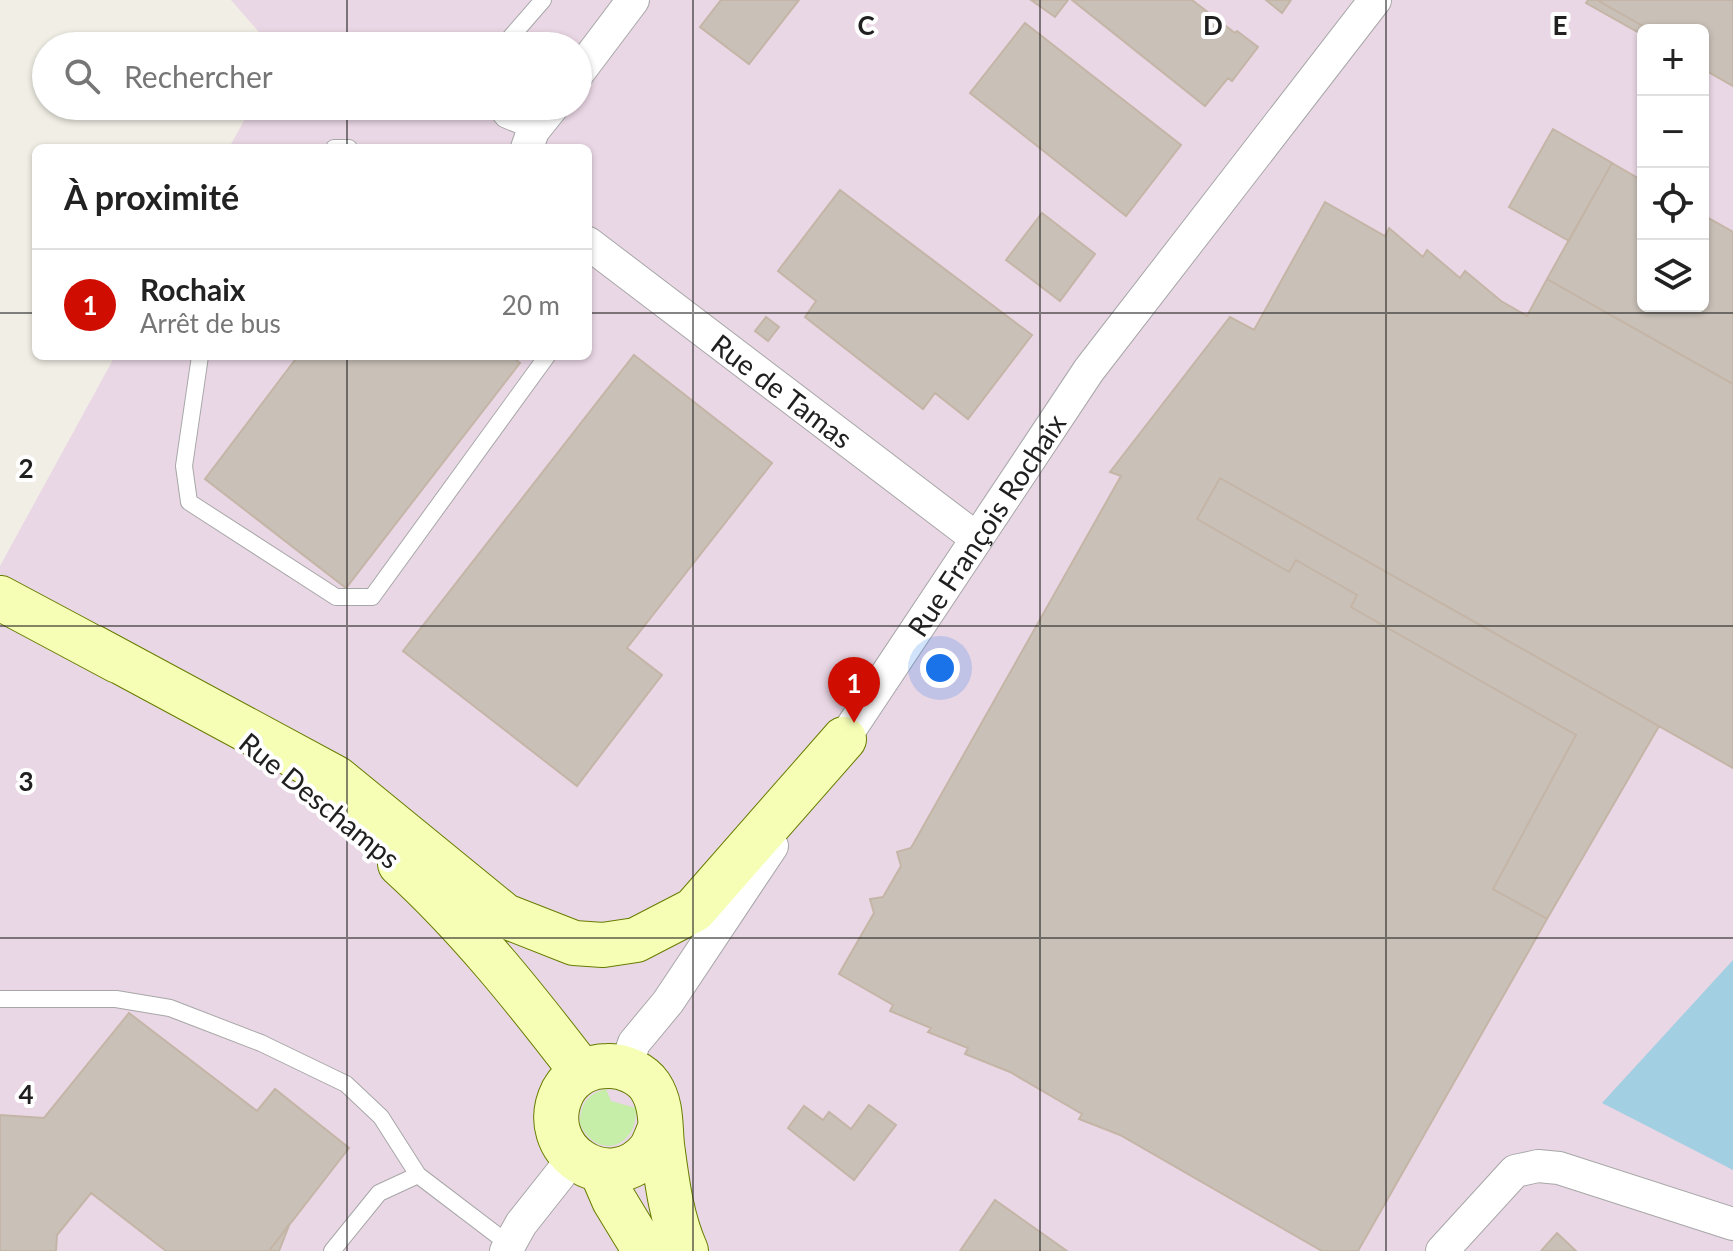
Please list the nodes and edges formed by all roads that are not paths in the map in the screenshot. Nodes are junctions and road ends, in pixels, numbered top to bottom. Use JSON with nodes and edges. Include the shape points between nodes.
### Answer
{"nodes":[{"id":1,"x":543,"y":0,"type":"edge"},
{"id":2,"x":633,"y":0,"type":"edge"},
{"id":3,"x":1375,"y":0,"type":"edge"},
{"id":4,"x":515,"y":32,"type":"edge"},
{"id":5,"x":592,"y":54,"type":"edge"},
{"id":6,"x":505,"y":120,"type":"edge"},
{"id":7,"x":544,"y":120,"type":"edge"},
{"id":8,"x":530,"y":140,"type":"edge"},
{"id":9,"x":592,"y":246,"type":"edge"},
{"id":10,"x":199,"y":360,"type":"edge"},
{"id":11,"x":544,"y":360,"type":"edge"},
{"id":12,"x":976,"y":538,"type":"junction"},
{"id":13,"x":0,"y":598,"type":"edge"},
{"id":14,"x":93,"y":647,"type":"junction"},
{"id":15,"x":844,"y":739,"type":"junction"},
{"id":16,"x":0,"y":999,"type":"edge"},
{"id":17,"x":625,"y":1070,"type":"junction"},
{"id":18,"x":582,"y":1072,"type":"junction"},
{"id":19,"x":660,"y":1128,"type":"junction"},
{"id":20,"x":588,"y":1164,"type":"junction"},
{"id":21,"x":418,"y":1175,"type":"junction"},
{"id":22,"x":1733,"y":1224,"type":"edge"},
{"id":23,"x":508,"y":1248,"type":"edge"},
{"id":24,"x":332,"y":1251,"type":"edge"},
{"id":25,"x":645,"y":1251,"type":"edge"},
{"id":26,"x":686,"y":1251,"type":"edge"},
{"id":27,"x":1442,"y":1251,"type":"edge"}],
"edges":[{"from":1,"to":4,"type":"lane"},
{"from":2,"to":5,"type":"street"},
{"from":3,"to":12,"type":"street","name":"Rue François Rochaix","via":[[1089,370]]},
{"from":6,"to":8,"type":"lane"},
{"from":7,"to":8,"type":"street"},
{"from":9,"to":12,"type":"street","name":"Rue de Tamas"},
{"from":10,"to":11,"type":"lane","via":[[184,466],[189,502],[336,597],[372,597]]},
{"from":12,"to":15,"type":"street","name":"Rue François Rochaix"},
{"from":13,"to":14,"type":"main road","name":"Rue Deschamps"},
{"from":14,"to":15,"type":"main road","via":[[336,778],[505,916],[574,943],[636,940],[694,910]]},
{"from":14,"to":18,"type":"main road","name":"Rue Deschamps","via":[[202,711],[349,817],[434,895]]},
{"from":15,"to":17,"type":"street","name":"Rue François Rochaix","via":[[668,1002],[634,1043]]},
{"from":16,"to":21,"type":"lane","via":[[130,1001],[170,1008],[261,1043],[346,1084],[381,1117]]},
{"from":17,"to":18,"type":"main road","via":[[613,1065]]},
{"from":17,"to":19,"type":"main road","via":[[650,1086],[660,1110]]},
{"from":18,"to":20,"type":"main road","via":[[557,1103],[555,1121],[560,1139]]},
{"from":19,"to":20,"type":"main road","via":[[651,1149],[637,1162],[619,1169]]},
{"from":19,"to":26,"type":"main road","via":[[670,1202]]},
{"from":20,"to":23,"type":"street","via":[[521,1224]]},
{"from":20,"to":25,"type":"main road"},
{"from":21,"to":23,"type":"lane"},
{"from":21,"to":24,"type":"lane","via":[[379,1193]]},
{"from":22,"to":27,"type":"street","via":[[1559,1168],[1538,1166],[1515,1171]]}]}
